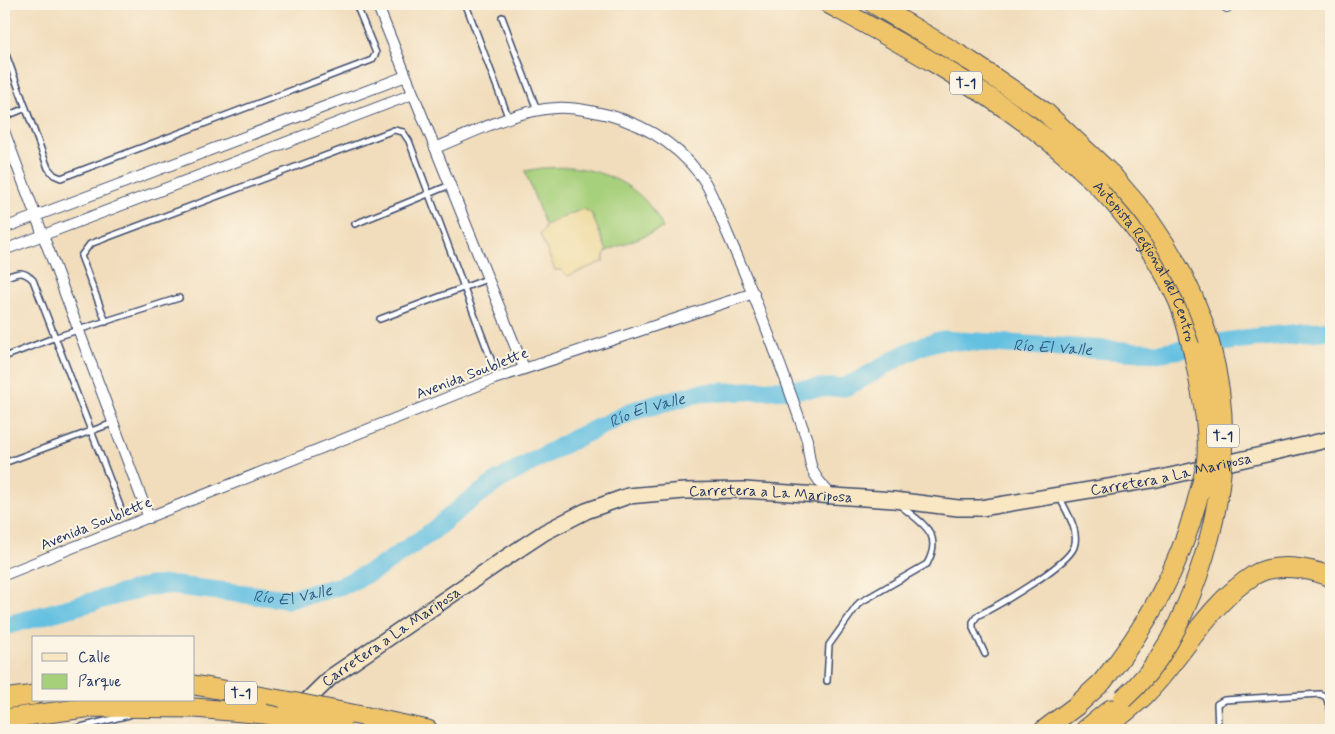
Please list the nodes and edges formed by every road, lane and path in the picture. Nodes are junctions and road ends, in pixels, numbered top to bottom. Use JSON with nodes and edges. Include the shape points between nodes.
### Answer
{"nodes":[{"id":1,"x":356,"y":4,"type":"edge"},
{"id":2,"x":377,"y":4,"type":"edge"},
{"id":3,"x":830,"y":4,"type":"edge"},
{"id":4,"x":874,"y":4,"type":"edge"},
{"id":5,"x":466,"y":5,"type":"dead end"},
{"id":6,"x":502,"y":17,"type":"dead end"},
{"id":7,"x":4,"y":49,"type":"edge"},
{"id":8,"x":406,"y":76,"type":"junction"},
{"id":9,"x":413,"y":94,"type":"junction"},
{"id":10,"x":26,"y":108,"type":"junction"},
{"id":11,"x":538,"y":110,"type":"junction"},
{"id":12,"x":4,"y":117,"type":"edge"},
{"id":13,"x":509,"y":119,"type":"junction"},
{"id":14,"x":4,"y":131,"type":"edge"},
{"id":15,"x":435,"y":148,"type":"junction"},
{"id":16,"x":1112,"y":176,"type":"junction"},
{"id":17,"x":1091,"y":177,"type":"junction"},
{"id":18,"x":450,"y":185,"type":"junction"},
{"id":19,"x":429,"y":194,"type":"junction"},
{"id":20,"x":36,"y":216,"type":"junction"},
{"id":21,"x":355,"y":224,"type":"dead end"},
{"id":22,"x":4,"y":228,"type":"edge"},
{"id":23,"x":43,"y":235,"type":"junction"},
{"id":24,"x":4,"y":250,"type":"edge"},
{"id":25,"x":4,"y":278,"type":"edge"},
{"id":26,"x":488,"y":279,"type":"junction"},
{"id":27,"x":464,"y":287,"type":"junction"},
{"id":28,"x":754,"y":293,"type":"junction"},
{"id":29,"x":179,"y":298,"type":"dead end"},
{"id":30,"x":380,"y":319,"type":"dead end"},
{"id":31,"x":106,"y":322,"type":"junction"},
{"id":32,"x":79,"y":331,"type":"junction"},
{"id":33,"x":56,"y":338,"type":"junction"},
{"id":34,"x":4,"y":357,"type":"edge"},
{"id":35,"x":492,"y":362,"type":"dead end"},
{"id":36,"x":524,"y":368,"type":"junction"},
{"id":37,"x":113,"y":423,"type":"junction"},
{"id":38,"x":92,"y":431,"type":"junction"},
{"id":39,"x":1331,"y":439,"type":"edge"},
{"id":40,"x":4,"y":464,"type":"edge"},
{"id":41,"x":830,"y":494,"type":"junction"},
{"id":42,"x":1059,"y":496,"type":"junction"},
{"id":43,"x":894,"y":500,"type":"junction"},
{"id":44,"x":120,"y":506,"type":"dead end"},
{"id":45,"x":149,"y":518,"type":"junction"},
{"id":46,"x":4,"y":575,"type":"edge"},
{"id":47,"x":1331,"y":577,"type":"edge"},
{"id":48,"x":985,"y":654,"type":"dead end"},
{"id":49,"x":827,"y":681,"type":"dead end"},
{"id":50,"x":195,"y":685,"type":"edge"},
{"id":51,"x":32,"y":695,"type":"edge"},
{"id":52,"x":4,"y":699,"type":"edge"},
{"id":53,"x":164,"y":708,"type":"junction"},
{"id":54,"x":1331,"y":712,"type":"edge"},
{"id":55,"x":4,"y":718,"type":"edge"},
{"id":56,"x":69,"y":730,"type":"edge"},
{"id":57,"x":277,"y":730,"type":"edge"},
{"id":58,"x":343,"y":730,"type":"edge"},
{"id":59,"x":428,"y":730,"type":"edge"},
{"id":60,"x":1044,"y":730,"type":"edge"},
{"id":61,"x":1085,"y":730,"type":"edge"},
{"id":62,"x":1103,"y":730,"type":"edge"},
{"id":63,"x":1218,"y":730,"type":"edge"}],
"edges":[{"from":1,"to":10,"type":"lane","via":[[376,53],[372,60],[68,176],[61,178],[48,168]]},
{"from":2,"to":8,"type":"street"},
{"from":3,"to":17,"type":"highway","name":"Autopista Regional del Centro","number":"T-1","via":[[959,78],[1035,129]]},
{"from":4,"to":16,"type":"highway","name":"Autopista Regional del Centro","number":"T-1","via":[[970,61],[1045,112]]},
{"from":5,"to":13,"type":"lane"},
{"from":6,"to":11,"type":"lane"},
{"from":7,"to":10,"type":"lane"},
{"from":8,"to":9,"type":"street"},
{"from":8,"to":20,"type":"street"},
{"from":9,"to":15,"type":"street"},
{"from":9,"to":23,"type":"street"},
{"from":10,"to":12,"type":"lane"},
{"from":11,"to":13,"type":"street"},
{"from":11,"to":28,"type":"street","via":[[557,108],[615,115],[656,133],[680,152],[702,178]]},
{"from":13,"to":15,"type":"street"},
{"from":14,"to":20,"type":"street"},
{"from":15,"to":18,"type":"street"},
{"from":16,"to":17,"type":"highway"},
{"from":16,"to":61,"type":"highway","name":"Autopista Regional del Centro","number":"T-1","bridge":true,"via":[[1151,222],[1183,274],[1202,318],[1220,384],[1223,446],[1220,490],[1210,542],[1182,619],[1154,666],[1136,687]]},
{"from":17,"to":60,"type":"highway","name":"Autopista Regional del Centro","number":"T-1","bridge":true,"via":[[1152,251],[1177,297],[1193,350],[1207,441],[1204,472],[1182,548],[1144,626],[1102,682]]},
{"from":18,"to":19,"type":"lane"},
{"from":18,"to":26,"type":"street"},
{"from":19,"to":21,"type":"lane"},
{"from":19,"to":27,"type":"lane"},
{"from":19,"to":31,"type":"lane","via":[[409,141],[403,132],[394,130],[90,244],[81,256]]},
{"from":20,"to":22,"type":"street"},
{"from":20,"to":23,"type":"street"},
{"from":23,"to":24,"type":"street"},
{"from":23,"to":32,"type":"street"},
{"from":25,"to":33,"type":"lane","via":[[18,272],[26,273],[33,280]]},
{"from":26,"to":27,"type":"lane"},
{"from":26,"to":36,"type":"street"},
{"from":27,"to":30,"type":"lane"},
{"from":27,"to":35,"type":"lane"},
{"from":28,"to":36,"type":"street","name":"Avenida Soublette"},
{"from":28,"to":41,"type":"street","via":[[806,440],[813,476]]},
{"from":29,"to":31,"type":"lane"},
{"from":31,"to":32,"type":"lane"},
{"from":32,"to":33,"type":"lane"},
{"from":32,"to":37,"type":"street"},
{"from":33,"to":34,"type":"lane"},
{"from":33,"to":38,"type":"lane"},
{"from":36,"to":45,"type":"street","name":"Avenida Soublette"},
{"from":37,"to":38,"type":"lane"},
{"from":37,"to":45,"type":"street"},
{"from":38,"to":40,"type":"lane"},
{"from":38,"to":44,"type":"lane"},
{"from":39,"to":42,"type":"street","name":"Carretera a La Mariposa","via":[[1157,479]]},
{"from":41,"to":43,"type":"street","name":"Carretera a La Mariposa"},
{"from":41,"to":57,"type":"street","name":"Carretera a La Mariposa","via":[[684,490],[628,496],[586,511],[520,548],[331,677]]},
{"from":42,"to":43,"type":"street","name":"Carretera a La Mariposa","via":[[982,508]]},
{"from":42,"to":48,"type":"lane","via":[[1074,526],[1075,546],[1068,558],[1020,593],[977,616],[973,628]]},
{"from":43,"to":49,"type":"lane","via":[[930,532],[935,544],[933,553],[927,564],[859,603],[829,645]]},
{"from":45,"to":46,"type":"street","name":"Avenida Soublette"},
{"from":47,"to":62,"type":"highway","via":[[1313,570],[1285,568],[1254,575],[1211,613],[1144,695]]},
{"from":50,"to":59,"type":"highway","number":"T-1","bridge":true},
{"from":51,"to":52,"type":"highway"},
{"from":53,"to":55,"type":"highway","number":"T-1","via":[[92,707]]},
{"from":53,"to":56,"type":"lane"},
{"from":53,"to":58,"type":"highway","number":"T-1","bridge":true,"via":[[264,714]]},
{"from":54,"to":63,"type":"lane","via":[[1326,697],[1320,694],[1224,700],[1217,704]]}]}
